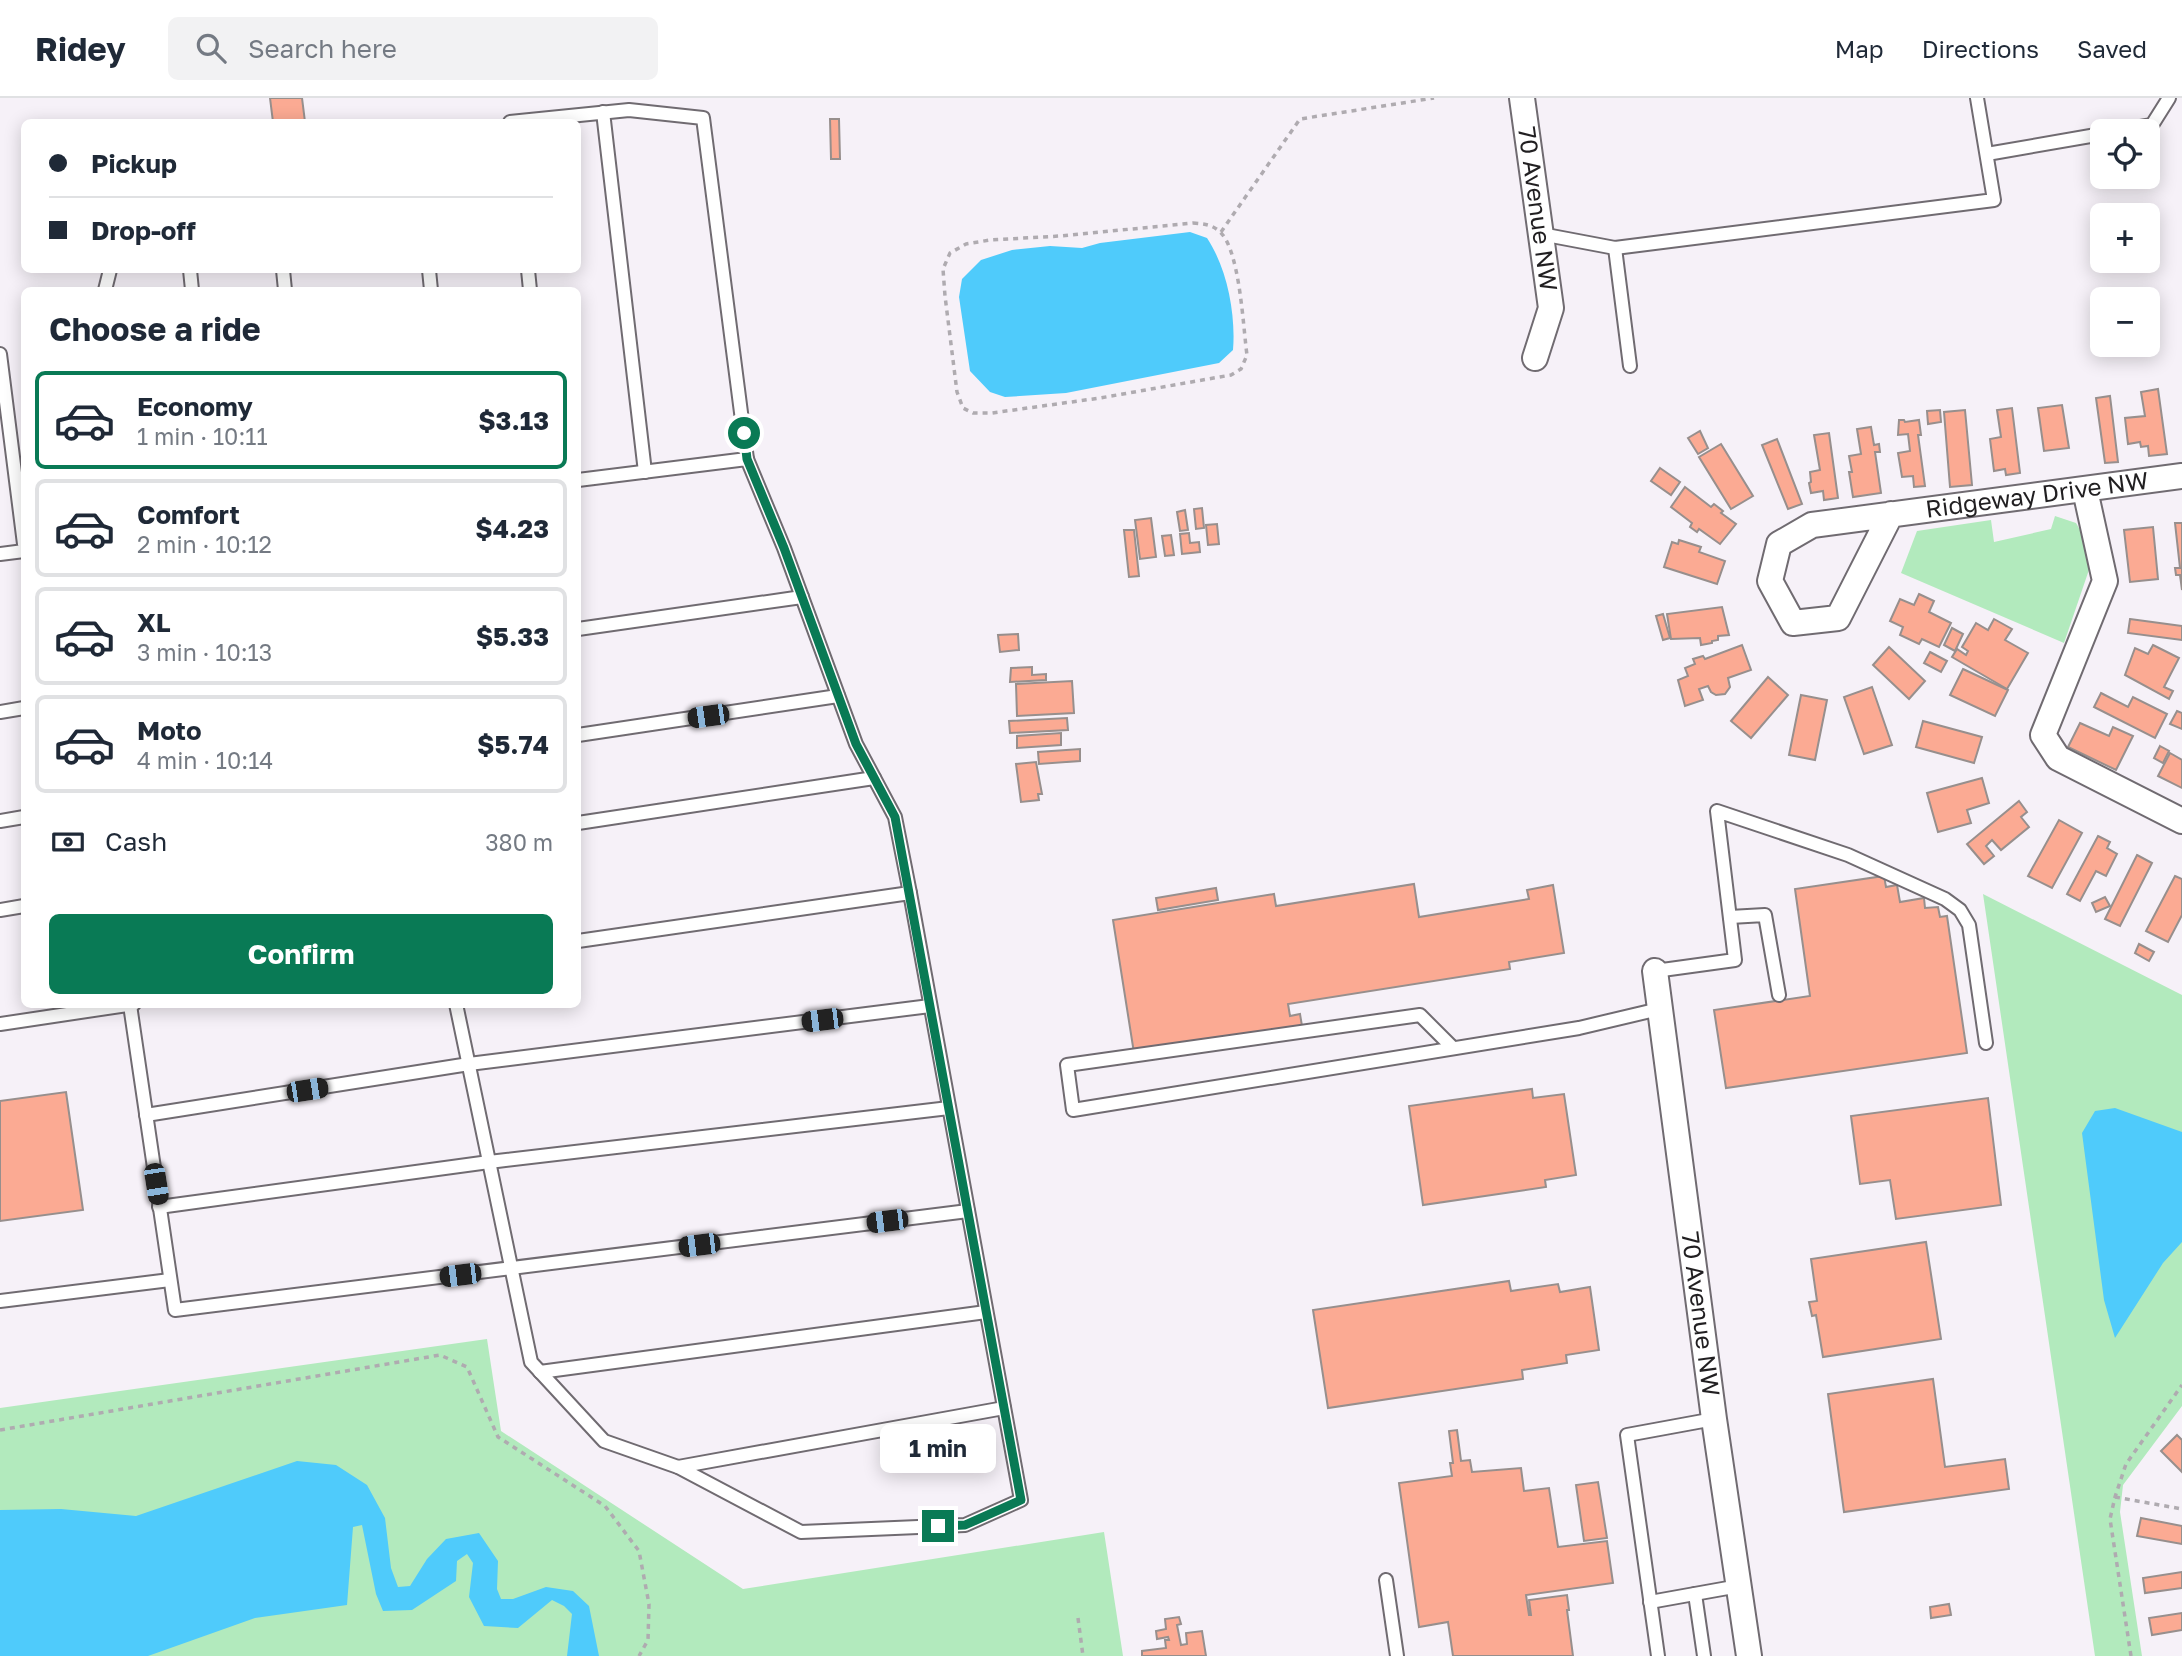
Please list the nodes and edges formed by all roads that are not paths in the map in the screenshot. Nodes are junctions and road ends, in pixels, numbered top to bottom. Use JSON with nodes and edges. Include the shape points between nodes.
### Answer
{"nodes":[{"id":1,"x":1522,"y":98,"type":"edge"},
{"id":2,"x":1977,"y":98,"type":"edge"},
{"id":3,"x":2169,"y":98,"type":"edge"},
{"id":4,"x":603,"y":112,"type":"junction"},
{"id":5,"x":541,"y":119,"type":"edge"},
{"id":6,"x":2156,"y":119,"type":"edge"},
{"id":7,"x":2090,"y":136,"type":"edge"},
{"id":8,"x":1987,"y":154,"type":"junction"},
{"id":9,"x":1541,"y":234,"type":"junction"},
{"id":10,"x":1615,"y":248,"type":"junction"},
{"id":11,"x":0,"y":354,"type":"edge"},
{"id":12,"x":1535,"y":358,"type":"dead end"},
{"id":13,"x":1630,"y":366,"type":"dead end"},
{"id":14,"x":747,"y":459,"type":"junction"},
{"id":15,"x":645,"y":472,"type":"junction"},
{"id":16,"x":2182,"y":476,"type":"edge"},
{"id":17,"x":581,"y":480,"type":"edge"},
{"id":18,"x":2085,"y":490,"type":"junction"},
{"id":19,"x":1891,"y":514,"type":"junction"},
{"id":20,"x":21,"y":520,"type":"edge"},
{"id":21,"x":21,"y":551,"type":"edge"},
{"id":22,"x":0,"y":554,"type":"edge"},
{"id":23,"x":802,"y":597,"type":"junction"},
{"id":24,"x":581,"y":629,"type":"edge"},
{"id":25,"x":838,"y":696,"type":"junction"},
{"id":26,"x":21,"y":708,"type":"edge"},
{"id":27,"x":0,"y":712,"type":"edge"},
{"id":28,"x":581,"y":735,"type":"edge"},
{"id":29,"x":874,"y":778,"type":"junction"},
{"id":30,"x":21,"y":818,"type":"edge"},
{"id":31,"x":0,"y":821,"type":"edge"},
{"id":32,"x":2182,"y":821,"type":"edge"},
{"id":33,"x":581,"y":823,"type":"edge"},
{"id":34,"x":910,"y":893,"type":"junction"},
{"id":35,"x":21,"y":906,"type":"edge"},
{"id":36,"x":0,"y":909,"type":"edge"},
{"id":37,"x":1730,"y":917,"type":"junction"},
{"id":38,"x":581,"y":941,"type":"edge"},
{"id":39,"x":1655,"y":971,"type":"joint"},
{"id":40,"x":1779,"y":995,"type":"dead end"},
{"id":41,"x":930,"y":1006,"type":"junction"},
{"id":42,"x":111,"y":1008,"type":"edge"},
{"id":43,"x":132,"y":1008,"type":"edge"},
{"id":44,"x":457,"y":1008,"type":"edge"},
{"id":45,"x":1659,"y":1009,"type":"junction"},
{"id":46,"x":0,"y":1024,"type":"edge"},
{"id":47,"x":1986,"y":1043,"type":"dead end"},
{"id":48,"x":1453,"y":1048,"type":"junction"},
{"id":49,"x":469,"y":1065,"type":"junction"},
{"id":50,"x":949,"y":1108,"type":"junction"},
{"id":51,"x":146,"y":1115,"type":"junction"},
{"id":52,"x":489,"y":1162,"type":"junction"},
{"id":53,"x":159,"y":1207,"type":"junction"},
{"id":54,"x":968,"y":1211,"type":"junction"},
{"id":55,"x":511,"y":1268,"type":"junction"},
{"id":56,"x":170,"y":1280,"type":"junction"},
{"id":57,"x":0,"y":1301,"type":"edge"},
{"id":58,"x":986,"y":1312,"type":"junction"},
{"id":59,"x":540,"y":1372,"type":"junction"},
{"id":60,"x":1004,"y":1408,"type":"junction"},
{"id":61,"x":1714,"y":1419,"type":"junction"},
{"id":62,"x":678,"y":1467,"type":"junction"},
{"id":63,"x":1386,"y":1580,"type":"dead end"},
{"id":64,"x":1739,"y":1586,"type":"junction"},
{"id":65,"x":1695,"y":1594,"type":"junction"},
{"id":66,"x":1650,"y":1602,"type":"junction"},
{"id":67,"x":1397,"y":1656,"type":"edge"},
{"id":68,"x":1658,"y":1656,"type":"edge"},
{"id":69,"x":1704,"y":1656,"type":"edge"},
{"id":70,"x":1749,"y":1656,"type":"edge"}],
"edges":[{"from":1,"to":9,"type":"street","name":"70 Avenue NW"},
{"from":2,"to":8,"type":"lane"},
{"from":3,"to":6,"type":"lane"},
{"from":4,"to":5,"type":"lane"},
{"from":4,"to":14,"type":"lane","via":[[629,110],[703,118]]},
{"from":4,"to":15,"type":"lane"},
{"from":7,"to":8,"type":"lane"},
{"from":8,"to":10,"type":"lane","via":[[1994,200]]},
{"from":9,"to":10,"type":"lane"},
{"from":9,"to":12,"type":"street","name":"70 Avenue NW","via":[[1551,308]]},
{"from":10,"to":13,"type":"lane"},
{"from":11,"to":20,"type":"lane"},
{"from":14,"to":15,"type":"lane"},
{"from":14,"to":23,"type":"lane"},
{"from":15,"to":17,"type":"lane"},
{"from":16,"to":18,"type":"street","name":"Ridgeway Drive NW"},
{"from":18,"to":19,"type":"street","name":"Ridgeway Drive NW"},
{"from":18,"to":32,"type":"street","via":[[2105,581],[2043,735],[2057,758]]},
{"from":19,"to":19,"type":"street","name":"Ridgeway Drive NW","via":[[1812,525],[1779,544],[1770,581],[1793,623],[1838,618]]},
{"from":21,"to":22,"type":"lane"},
{"from":23,"to":24,"type":"lane"},
{"from":23,"to":25,"type":"lane"},
{"from":25,"to":28,"type":"lane"},
{"from":25,"to":29,"type":"lane"},
{"from":26,"to":27,"type":"lane"},
{"from":29,"to":33,"type":"lane"},
{"from":29,"to":34,"type":"lane","via":[[895,817]]},
{"from":30,"to":31,"type":"lane"},
{"from":34,"to":38,"type":"lane"},
{"from":34,"to":41,"type":"lane"},
{"from":35,"to":36,"type":"lane"},
{"from":37,"to":39,"type":"lane","via":[[1735,960]]},
{"from":37,"to":40,"type":"lane","via":[[1765,915]]},
{"from":37,"to":47,"type":"lane","via":[[1717,811],[1848,855],[1945,900],[1960,910],[1969,925]]},
{"from":39,"to":45,"type":"street","name":"70 Avenue NW"},
{"from":41,"to":49,"type":"lane"},
{"from":41,"to":50,"type":"lane"},
{"from":42,"to":46,"type":"lane"},
{"from":43,"to":51,"type":"lane"},
{"from":44,"to":49,"type":"lane"},
{"from":45,"to":48,"type":"lane","via":[[1579,1028]]},
{"from":45,"to":61,"type":"street","name":"70 Avenue NW"},
{"from":48,"to":48,"type":"lane","via":[[1420,1015],[1067,1065],[1073,1110]]},
{"from":49,"to":51,"type":"lane"},
{"from":49,"to":52,"type":"lane"},
{"from":50,"to":52,"type":"lane"},
{"from":50,"to":54,"type":"lane"},
{"from":51,"to":53,"type":"lane"},
{"from":52,"to":53,"type":"lane"},
{"from":52,"to":55,"type":"lane"},
{"from":53,"to":56,"type":"lane"},
{"from":54,"to":55,"type":"lane"},
{"from":54,"to":58,"type":"lane"},
{"from":55,"to":56,"type":"lane","via":[[175,1310]]},
{"from":55,"to":59,"type":"lane","via":[[531,1362]]},
{"from":56,"to":57,"type":"lane"},
{"from":58,"to":59,"type":"lane"},
{"from":58,"to":60,"type":"lane"},
{"from":59,"to":62,"type":"lane","via":[[604,1441]]},
{"from":60,"to":62,"type":"lane"},
{"from":60,"to":62,"type":"lane","via":[[1021,1500],[965,1525],[801,1532]]},
{"from":61,"to":64,"type":"street","name":"70 Avenue NW"},
{"from":61,"to":66,"type":"lane","via":[[1627,1435]]},
{"from":63,"to":67,"type":"lane"},
{"from":64,"to":65,"type":"lane"},
{"from":64,"to":70,"type":"street","name":"70 Avenue NW"},
{"from":65,"to":66,"type":"lane"},
{"from":65,"to":69,"type":"lane"},
{"from":66,"to":68,"type":"lane"}]}
